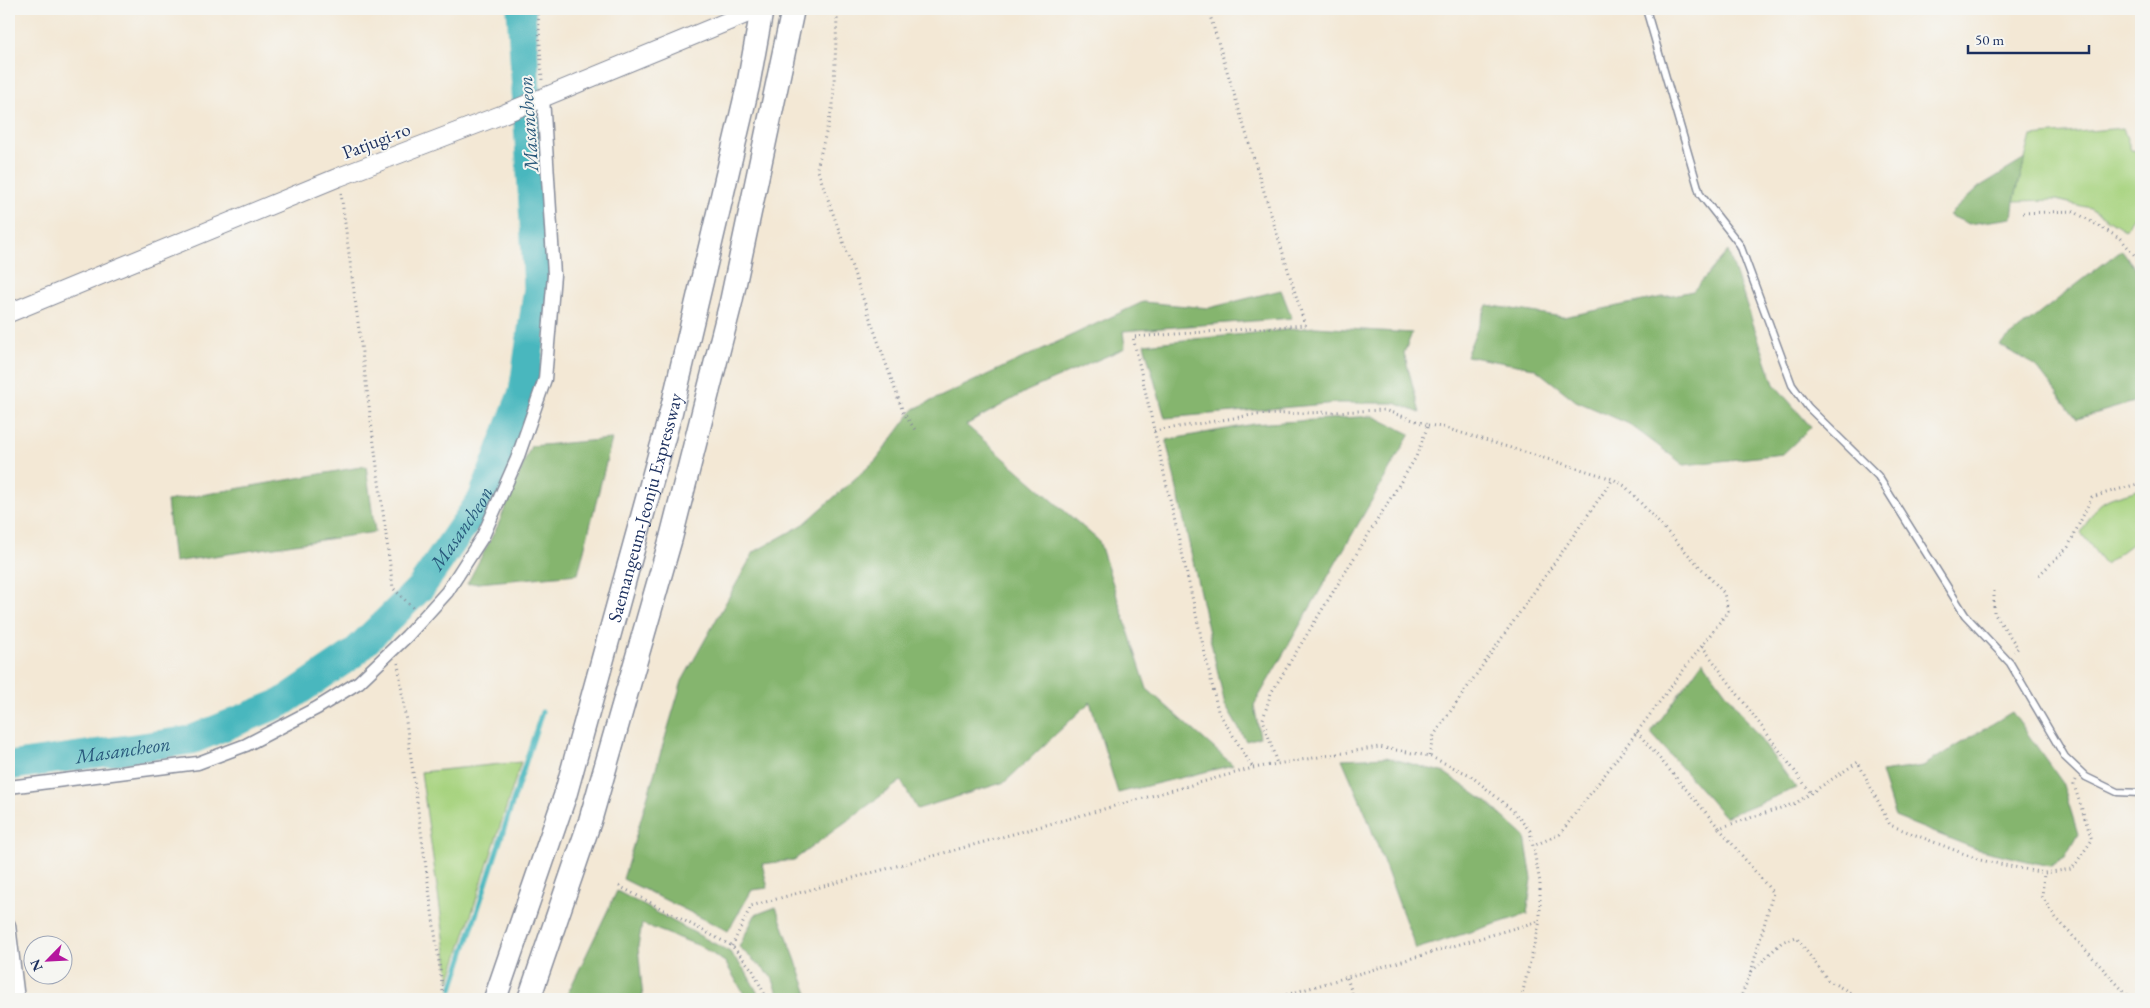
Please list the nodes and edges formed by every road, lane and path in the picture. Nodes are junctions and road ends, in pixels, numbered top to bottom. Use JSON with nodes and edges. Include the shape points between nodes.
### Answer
{"nodes":[{"id":1,"x":538,"y":9,"type":"edge"},
{"id":2,"x":760,"y":9,"type":"edge"},
{"id":3,"x":793,"y":9,"type":"edge"},
{"id":4,"x":834,"y":9,"type":"edge"},
{"id":5,"x":1208,"y":9,"type":"edge"},
{"id":6,"x":1646,"y":9,"type":"edge"},
{"id":7,"x":540,"y":99,"type":"junction"},
{"id":8,"x":339,"y":177,"type":"junction"},
{"id":9,"x":2023,"y":213,"type":"dead end"},
{"id":10,"x":2141,"y":263,"type":"edge"},
{"id":11,"x":9,"y":313,"type":"edge"},
{"id":12,"x":1428,"y":425,"type":"junction"},
{"id":13,"x":1154,"y":430,"type":"junction"},
{"id":14,"x":916,"y":431,"type":"dead end"},
{"id":15,"x":1613,"y":479,"type":"junction"},
{"id":16,"x":2141,"y":482,"type":"edge"},
{"id":17,"x":2039,"y":575,"type":"dead end"},
{"id":18,"x":1994,"y":591,"type":"dead end"},
{"id":19,"x":424,"y":619,"type":"junction"},
{"id":20,"x":1702,"y":646,"type":"junction"},
{"id":21,"x":396,"y":647,"type":"junction"},
{"id":22,"x":2006,"y":659,"type":"junction"},
{"id":23,"x":1637,"y":732,"type":"junction"},
{"id":24,"x":1429,"y":756,"type":"junction"},
{"id":25,"x":1277,"y":764,"type":"junction"},
{"id":26,"x":1253,"y":768,"type":"junction"},
{"id":27,"x":2080,"y":772,"type":"junction"},
{"id":28,"x":9,"y":786,"type":"edge"},
{"id":29,"x":1811,"y":793,"type":"junction"},
{"id":30,"x":2141,"y":793,"type":"edge"},
{"id":31,"x":1719,"y":828,"type":"junction"},
{"id":32,"x":1533,"y":846,"type":"junction"},
{"id":33,"x":2044,"y":873,"type":"junction"},
{"id":34,"x":619,"y":886,"type":"dead end"},
{"id":35,"x":1540,"y":921,"type":"junction"},
{"id":36,"x":9,"y":925,"type":"edge"},
{"id":37,"x":732,"y":946,"type":"junction"},
{"id":38,"x":1751,"y":972,"type":"junction"},
{"id":39,"x":1347,"y":978,"type":"junction"},
{"id":40,"x":18,"y":999,"type":"edge"},
{"id":41,"x":444,"y":999,"type":"edge"},
{"id":42,"x":495,"y":999,"type":"edge"},
{"id":43,"x":529,"y":999,"type":"edge"},
{"id":44,"x":767,"y":999,"type":"edge"},
{"id":45,"x":1272,"y":999,"type":"edge"},
{"id":46,"x":1354,"y":999,"type":"edge"},
{"id":47,"x":1521,"y":999,"type":"edge"},
{"id":48,"x":1740,"y":999,"type":"edge"},
{"id":49,"x":1861,"y":999,"type":"edge"},
{"id":50,"x":2131,"y":999,"type":"edge"}],
"edges":[{"from":1,"to":7,"type":"path"},
{"from":2,"to":7,"type":"street","name":"Patjugi-ro"},
{"from":2,"to":42,"type":"highway","name":"Saemangeum-Jeonju Expressway","via":[[748,86],[671,412],[565,796]]},
{"from":3,"to":43,"type":"highway","name":"Saemangeum-Jeonju Expressway","via":[[731,302],[671,538],[590,821]]},
{"from":4,"to":14,"type":"path","via":[[837,19],[834,105],[817,168],[902,412]]},
{"from":5,"to":13,"type":"path","via":[[1304,325],[1133,337]]},
{"from":6,"to":22,"type":"lane","via":[[1700,194],[1740,245],[1792,385],[1808,407],[1878,476],[1965,615]]},
{"from":7,"to":8,"type":"street","name":"Patjugi-ro"},
{"from":7,"to":19,"type":"street","via":[[554,275],[545,379],[517,459],[484,536],[448,592]]},
{"from":8,"to":11,"type":"street","name":"Patjugi-ro"},
{"from":8,"to":19,"type":"path","via":[[393,588]]},
{"from":9,"to":10,"type":"path","via":[[2072,211],[2121,239]]},
{"from":12,"to":13,"type":"path","via":[[1384,410],[1252,415]]},
{"from":12,"to":15,"type":"path"},
{"from":12,"to":25,"type":"path","via":[[1416,457],[1271,693],[1264,719]]},
{"from":13,"to":26,"type":"path","via":[[1218,711]]},
{"from":15,"to":20,"type":"path","via":[[1625,486],[1724,593],[1728,612]]},
{"from":15,"to":24,"type":"path","via":[[1434,735]]},
{"from":16,"to":17,"type":"path","via":[[2092,497],[2068,547]]},
{"from":18,"to":22,"type":"path","via":[[1994,613],[2018,648]]},
{"from":19,"to":21,"type":"street"},
{"from":20,"to":23,"type":"path"},
{"from":20,"to":29,"type":"path"},
{"from":21,"to":28,"type":"street","via":[[360,682],[317,708],[246,745],[198,763]]},
{"from":21,"to":41,"type":"path"},
{"from":22,"to":27,"type":"lane","via":[[2064,757]]},
{"from":23,"to":31,"type":"path"},
{"from":23,"to":32,"type":"path","via":[[1560,834]]},
{"from":24,"to":25,"type":"path","via":[[1379,747]]},
{"from":24,"to":32,"type":"path","via":[[1470,776],[1513,811],[1530,831]]},
{"from":25,"to":26,"type":"path"},
{"from":26,"to":37,"type":"path","via":[[751,906]]},
{"from":27,"to":30,"type":"lane","via":[[2117,792]]},
{"from":27,"to":33,"type":"path","via":[[2074,785],[2092,840],[2072,869]]},
{"from":29,"to":31,"type":"path","via":[[1796,803]]},
{"from":29,"to":33,"type":"path","via":[[1858,762],[1890,825],[1980,860]]},
{"from":31,"to":38,"type":"path","via":[[1772,893]]},
{"from":32,"to":35,"type":"path","via":[[1540,882]]},
{"from":33,"to":50,"type":"path","via":[[2042,897],[2056,918]]},
{"from":34,"to":37,"type":"path"},
{"from":35,"to":39,"type":"path"},
{"from":35,"to":47,"type":"path"},
{"from":36,"to":40,"type":"street"},
{"from":37,"to":44,"type":"path","via":[[752,969]]},
{"from":38,"to":48,"type":"path"},
{"from":38,"to":49,"type":"path","via":[[1782,942],[1796,937],[1828,980]]},
{"from":39,"to":45,"type":"path"},
{"from":39,"to":46,"type":"path"}]}
